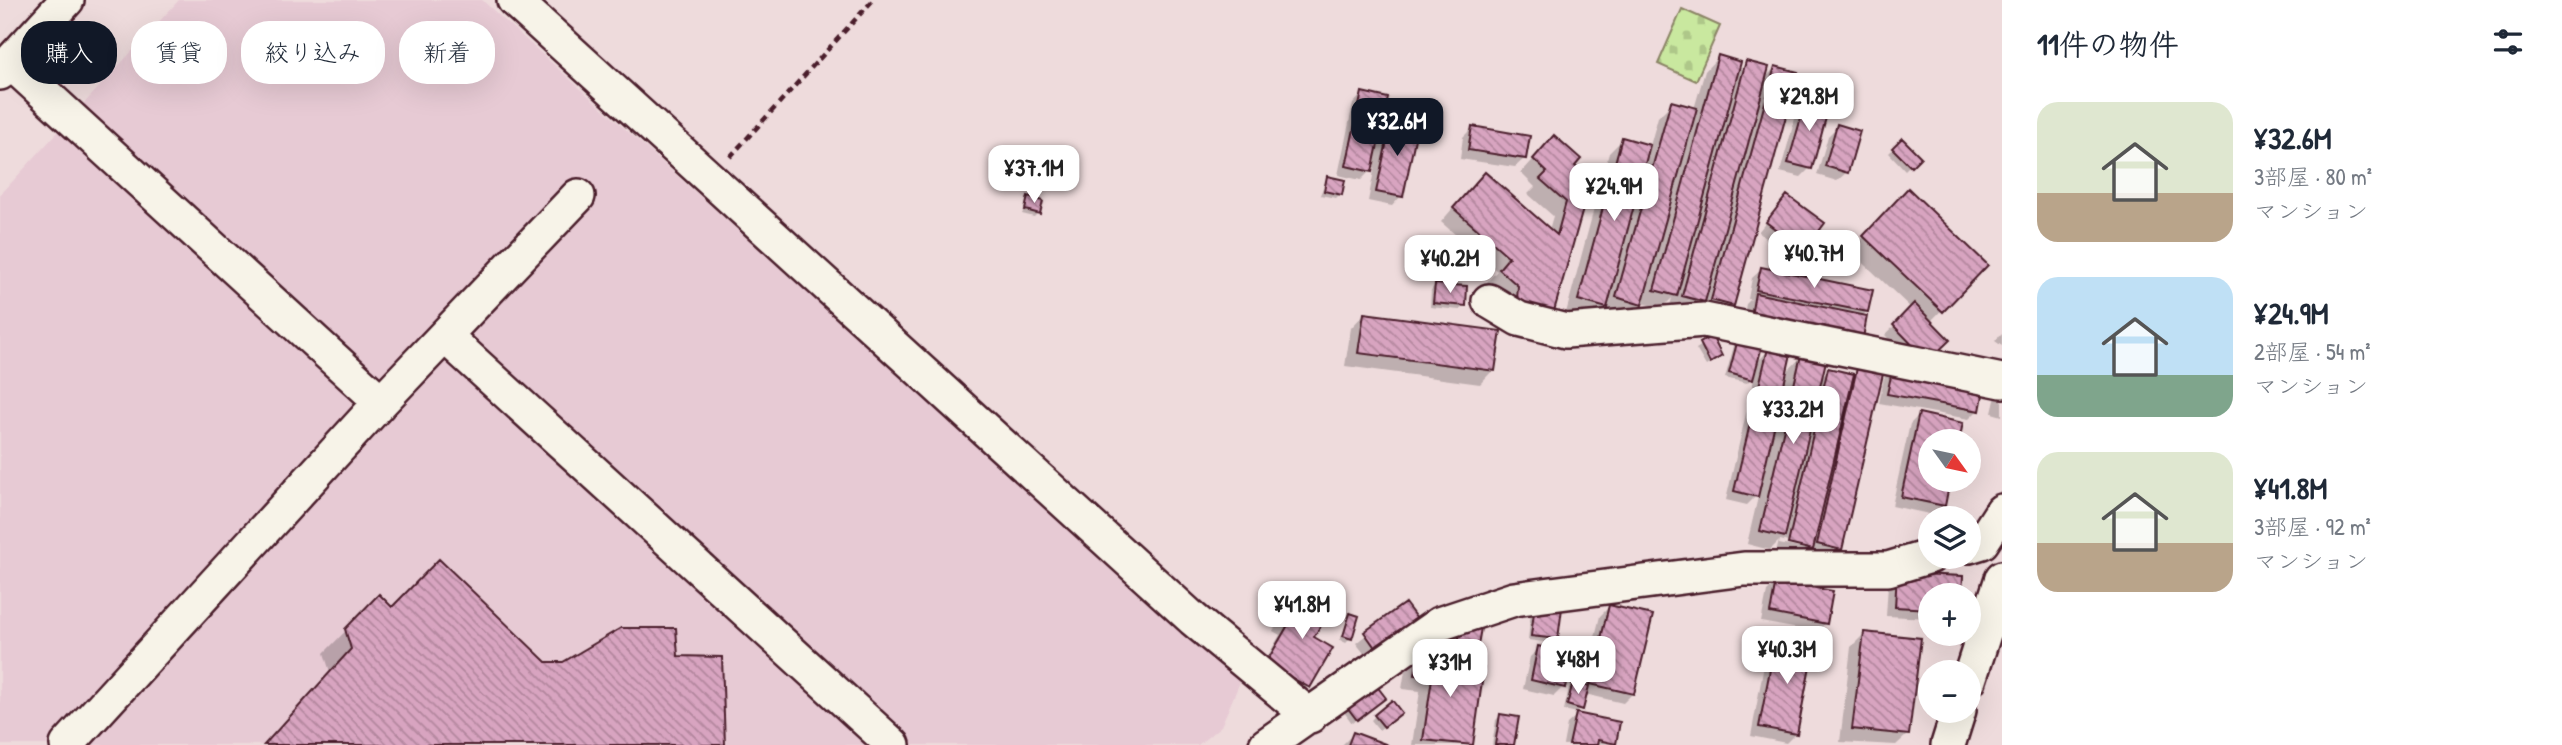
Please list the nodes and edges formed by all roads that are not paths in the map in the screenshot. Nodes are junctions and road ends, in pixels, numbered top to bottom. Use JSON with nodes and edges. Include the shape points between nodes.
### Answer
{"nodes":[{"id":1,"x":67,"y":0,"type":"edge"},
{"id":2,"x":514,"y":0,"type":"edge"},
{"id":3,"x":5,"y":67,"type":"edge"},
{"id":4,"x":578,"y":196,"type":"dead end"},
{"id":5,"x":1489,"y":301,"type":"dead end"},
{"id":6,"x":445,"y":336,"type":"junction"},
{"id":7,"x":2002,"y":381,"type":"edge"},
{"id":8,"x":381,"y":402,"type":"junction"},
{"id":9,"x":2002,"y":511,"type":"edge"},
{"id":10,"x":1981,"y":537,"type":"edge"},
{"id":11,"x":1981,"y":552,"type":"edge"},
{"id":12,"x":1918,"y":560,"type":"edge"},
{"id":13,"x":2002,"y":578,"type":"edge"},
{"id":14,"x":1975,"y":660,"type":"edge"},
{"id":15,"x":1310,"y":716,"type":"junction"},
{"id":16,"x":1955,"y":723,"type":"edge"},
{"id":17,"x":67,"y":745,"type":"edge"},
{"id":18,"x":893,"y":745,"type":"edge"},
{"id":19,"x":1266,"y":745,"type":"edge"},
{"id":20,"x":1948,"y":745,"type":"edge"}],
"edges":[{"from":1,"to":3,"type":"street"},
{"from":2,"to":15,"type":"street","via":[[1193,620]]},
{"from":3,"to":8,"type":"street"},
{"from":4,"to":6,"type":"street"},
{"from":5,"to":7,"type":"street","via":[[1520,319],[1566,331],[1704,320]]},
{"from":6,"to":8,"type":"street"},
{"from":6,"to":18,"type":"street"},
{"from":8,"to":17,"type":"street"},
{"from":9,"to":10,"type":"street"},
{"from":11,"to":13,"type":"street"},
{"from":12,"to":15,"type":"street","via":[[1888,569],[1744,569],[1514,599],[1439,624]]},
{"from":13,"to":14,"type":"street"},
{"from":15,"to":19,"type":"street"},
{"from":16,"to":20,"type":"street"}]}
